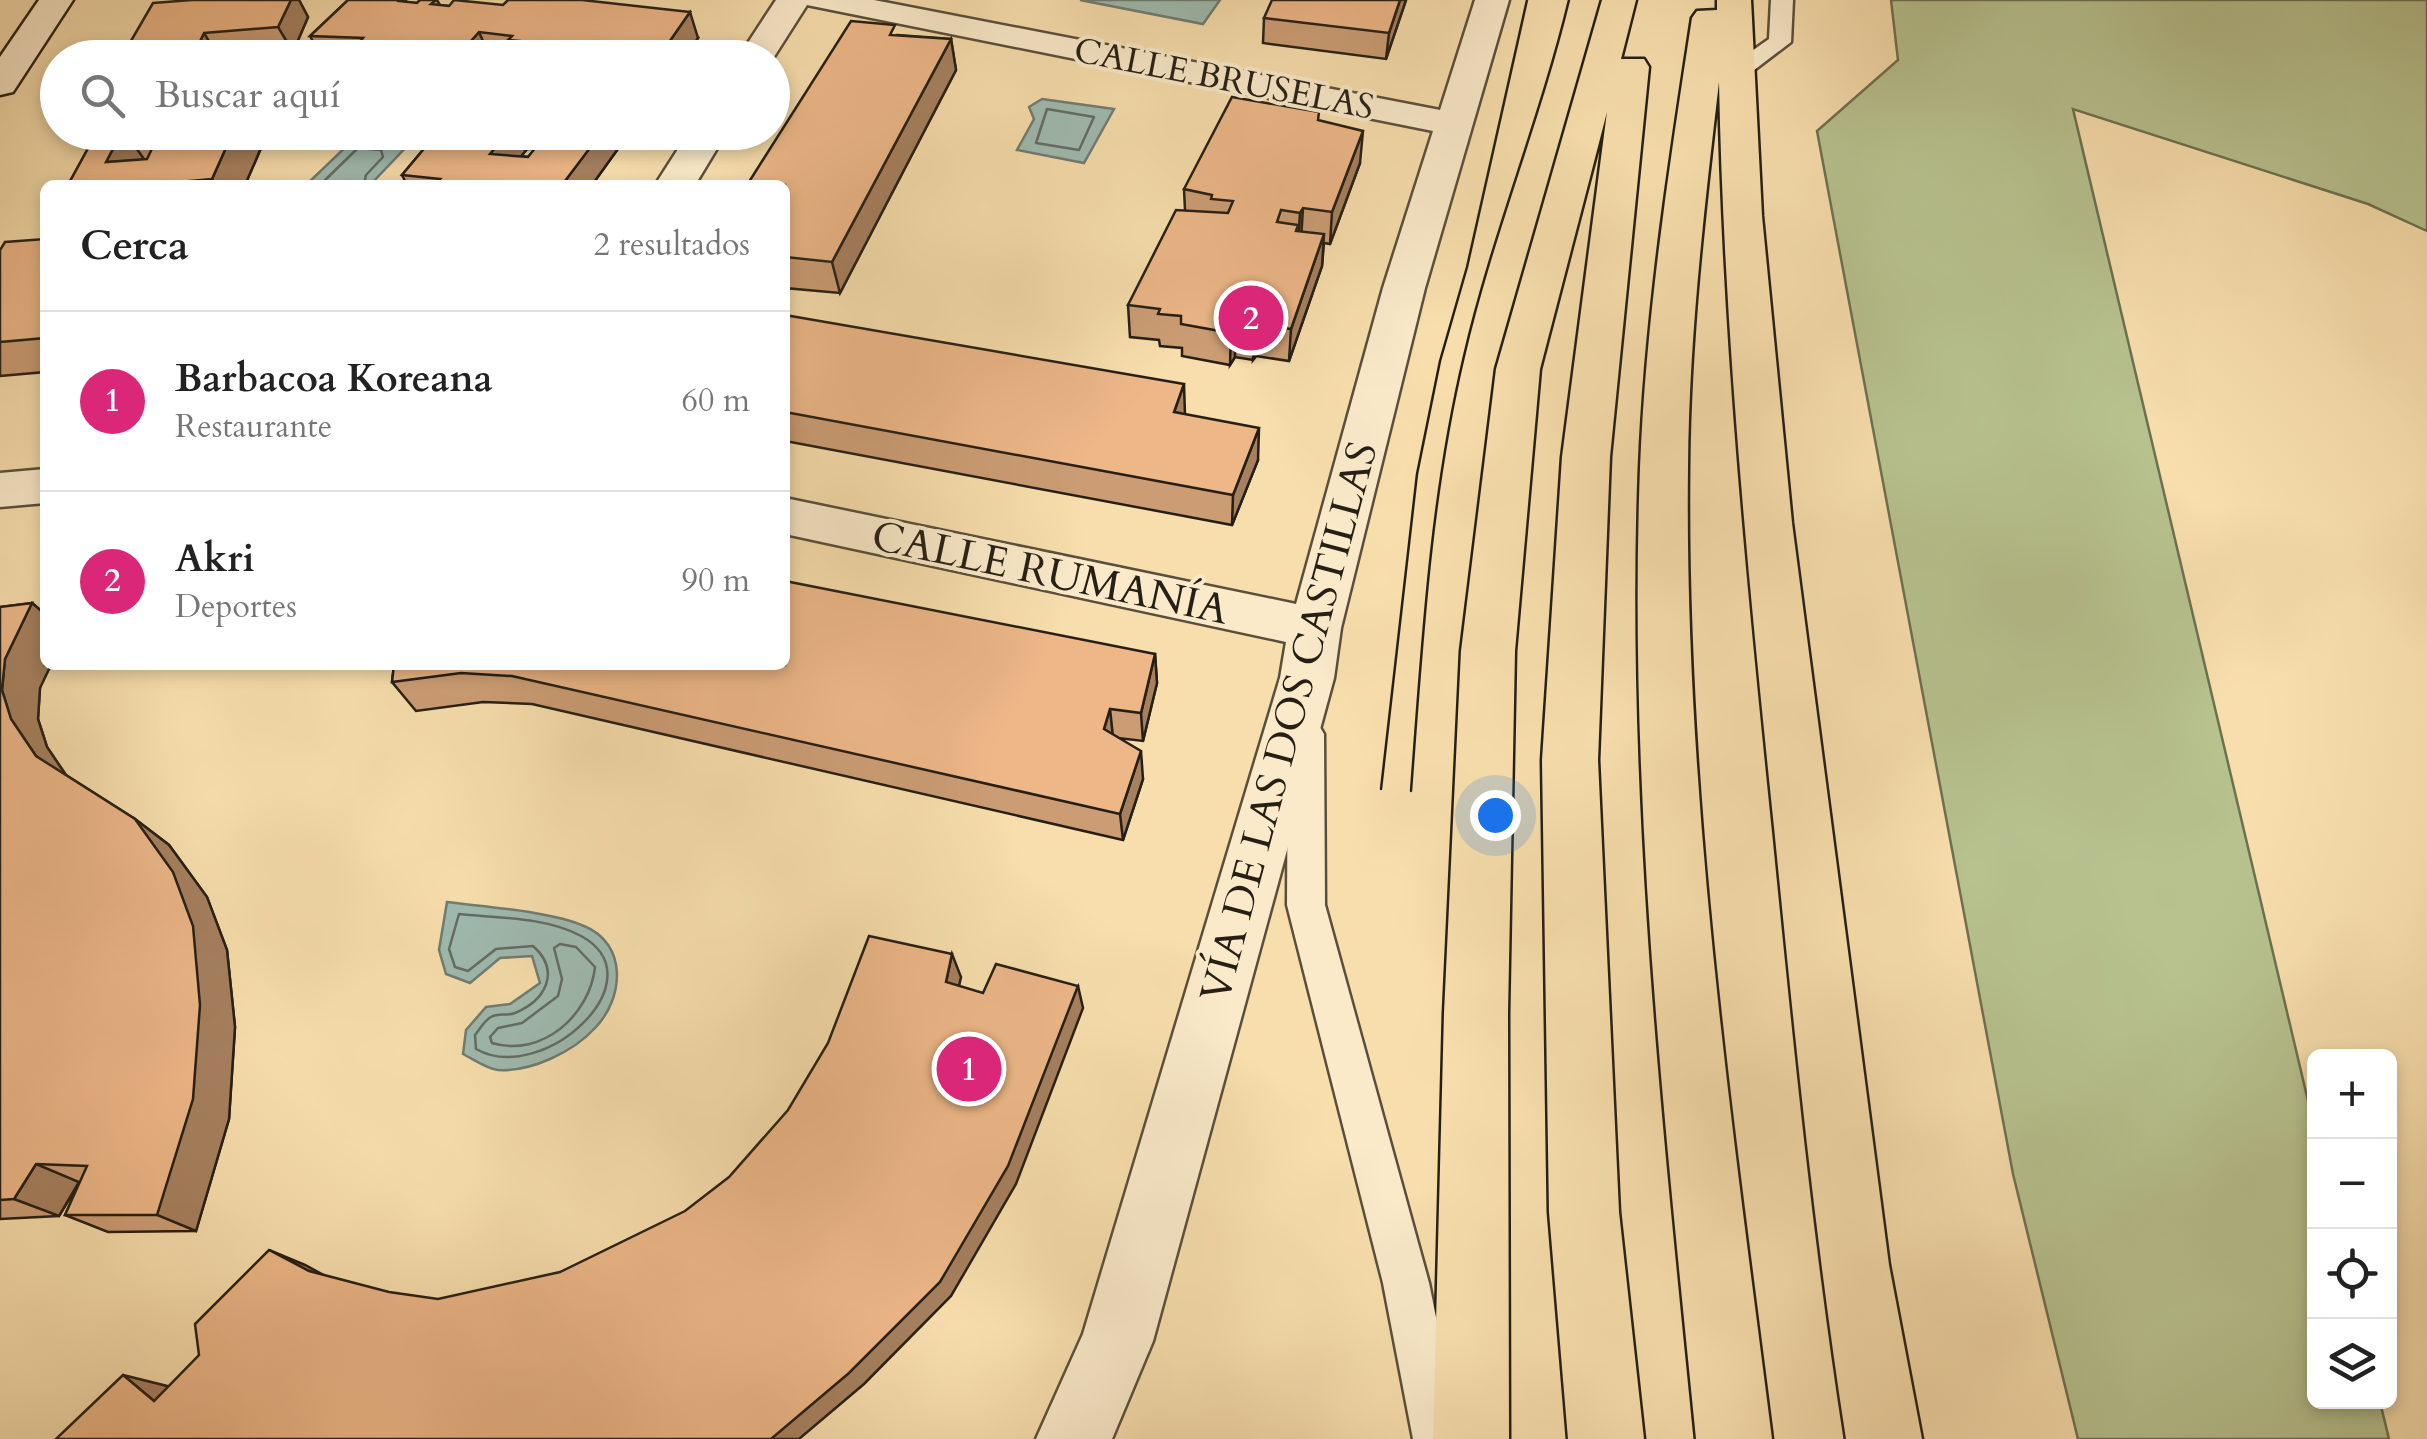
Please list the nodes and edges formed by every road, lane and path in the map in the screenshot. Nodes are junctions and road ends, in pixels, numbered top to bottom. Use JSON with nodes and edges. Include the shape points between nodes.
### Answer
{"nodes":[{"id":1,"x":56,"y":0,"type":"edge"},
{"id":2,"x":793,"y":0,"type":"edge"},
{"id":3,"x":821,"y":0,"type":"edge"},
{"id":4,"x":1492,"y":0,"type":"edge"},
{"id":5,"x":1618,"y":0,"type":"edge"},
{"id":6,"x":1640,"y":0,"type":"edge"},
{"id":7,"x":1712,"y":0,"type":"edge"},
{"id":8,"x":1734,"y":0,"type":"edge"},
{"id":9,"x":1782,"y":0,"type":"edge"},
{"id":10,"x":767,"y":40,"type":"edge"},
{"id":11,"x":1737,"y":72,"type":"junction"},
{"id":12,"x":0,"y":84,"type":"edge"},
{"id":13,"x":1451,"y":124,"type":"junction"},
{"id":14,"x":697,"y":150,"type":"edge"},
{"id":15,"x":678,"y":180,"type":"edge"},
{"id":16,"x":40,"y":486,"type":"edge"},
{"id":17,"x":0,"y":490,"type":"edge"},
{"id":18,"x":790,"y":517,"type":"edge"},
{"id":19,"x":1311,"y":653,"type":"junction"},
{"id":20,"x":1885,"y":1420,"type":"edge"},
{"id":21,"x":1074,"y":1439,"type":"edge"},
{"id":22,"x":1438,"y":1439,"type":"edge"},
{"id":23,"x":1471,"y":1439,"type":"edge"},
{"id":24,"x":1606,"y":1439,"type":"edge"},
{"id":25,"x":1734,"y":1439,"type":"edge"}],
"edges":[{"from":1,"to":12,"type":"street"},
{"from":2,"to":10,"type":"street"},
{"from":3,"to":13,"type":"street","name":"CALLE BRUSELAS"},
{"from":4,"to":13,"type":"street","name":"VÍA DE LAS DOS CASTILLAS"},
{"from":5,"to":23,"type":"highway","via":[[1518,369],[1488,651]]},
{"from":6,"to":24,"type":"highway","via":[[1586,457],[1570,760],[1584,1212]]},
{"from":7,"to":25,"type":"highway","via":[[1681,230],[1664,468],[1671,816]]},
{"from":8,"to":11,"type":"highway"},
{"from":9,"to":11,"type":"lane","via":[[1780,42]]},
{"from":11,"to":20,"type":"highway","via":[[1768,523],[1854,1264]]},
{"from":13,"to":19,"type":"street","name":"VÍA DE LAS DOS CASTILLAS"},
{"from":14,"to":15,"type":"street"},
{"from":16,"to":17,"type":"street"},
{"from":18,"to":19,"type":"street","name":"CALLE RUMANÍA"},
{"from":19,"to":21,"type":"street","name":"VÍA DE LAS DOS CASTILLAS","via":[[1117,1340]]},
{"from":19,"to":22,"type":"lane","via":[[1306,904],[1406,1284]]}]}
